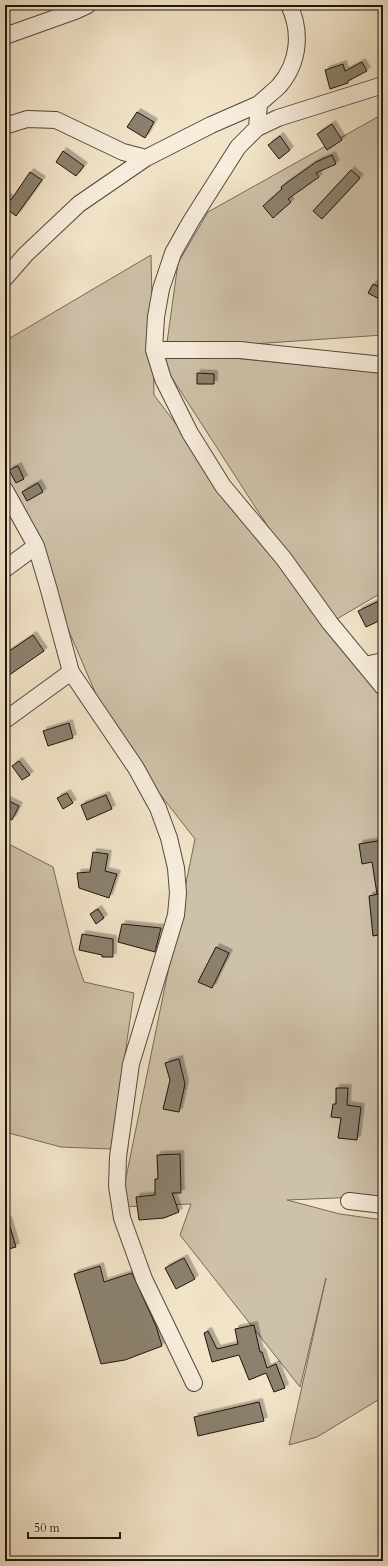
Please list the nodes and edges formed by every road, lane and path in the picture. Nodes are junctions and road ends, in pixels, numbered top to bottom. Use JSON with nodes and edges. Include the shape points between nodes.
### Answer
{"nodes":[{"id":1,"x":88,"y":5,"type":"edge"},
{"id":2,"x":289,"y":5,"type":"edge"},
{"id":3,"x":5,"y":36,"type":"edge"},
{"id":4,"x":383,"y":84,"type":"edge"},
{"id":5,"x":259,"y":104,"type":"junction"},
{"id":6,"x":5,"y":126,"type":"edge"},
{"id":7,"x":257,"y":128,"type":"junction"},
{"id":8,"x":146,"y":158,"type":"junction"},
{"id":9,"x":5,"y":278,"type":"edge"},
{"id":10,"x":154,"y":350,"type":"junction"},
{"id":11,"x":383,"y":365,"type":"edge"},
{"id":12,"x":5,"y":490,"type":"edge"},
{"id":13,"x":36,"y":546,"type":"junction"},
{"id":14,"x":5,"y":569,"type":"edge"},
{"id":15,"x":383,"y":661,"type":"edge"},
{"id":16,"x":365,"y":665,"type":"junction"},
{"id":17,"x":71,"y":672,"type":"junction"},
{"id":18,"x":383,"y":687,"type":"edge"},
{"id":19,"x":5,"y":720,"type":"edge"},
{"id":20,"x":349,"y":1201,"type":"dead end"},
{"id":21,"x":383,"y":1205,"type":"edge"},
{"id":22,"x":194,"y":1383,"type":"dead end"}],
"edges":[{"from":1,"to":3,"type":"street"},
{"from":2,"to":5,"type":"street","via":[[298,35],[294,58],[279,86]]},
{"from":4,"to":7,"type":"street","via":[[278,118]]},
{"from":5,"to":7,"type":"street"},
{"from":5,"to":8,"type":"street"},
{"from":6,"to":8,"type":"street","via":[[27,119],[56,120],[123,152]]},
{"from":7,"to":10,"type":"street","via":[[238,147],[173,253],[161,289]]},
{"from":8,"to":9,"type":"street","via":[[78,204]]},
{"from":10,"to":11,"type":"street","via":[[240,350]]},
{"from":10,"to":16,"type":"street","via":[[163,379],[190,433],[224,486]]},
{"from":12,"to":13,"type":"street"},
{"from":13,"to":14,"type":"street"},
{"from":13,"to":17,"type":"street"},
{"from":15,"to":16,"type":"street"},
{"from":16,"to":18,"type":"street"},
{"from":17,"to":19,"type":"street"},
{"from":17,"to":22,"type":"street","via":[[136,768],[158,808],[176,868],[176,915],[131,1064],[118,1156],[117,1186],[122,1218],[144,1279]]},
{"from":20,"to":21,"type":"street"}]}
